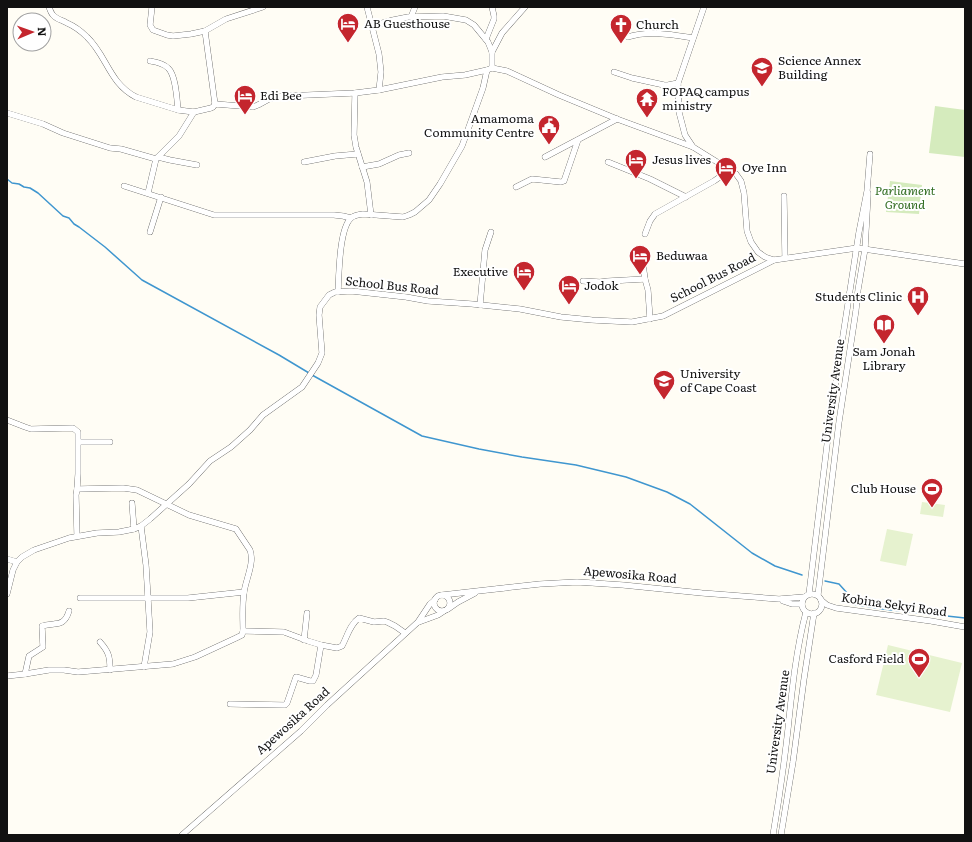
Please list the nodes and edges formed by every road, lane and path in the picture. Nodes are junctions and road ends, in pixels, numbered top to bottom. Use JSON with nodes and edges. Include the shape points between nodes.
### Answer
{"nodes":[{"id":1,"x":49,"y":7,"type":"edge"},
{"id":2,"x":152,"y":7,"type":"edge"},
{"id":3,"x":263,"y":7,"type":"edge"},
{"id":4,"x":367,"y":7,"type":"edge"},
{"id":5,"x":415,"y":7,"type":"edge"},
{"id":6,"x":492,"y":7,"type":"edge"},
{"id":7,"x":526,"y":7,"type":"edge"},
{"id":8,"x":704,"y":7,"type":"edge"},
{"id":9,"x":410,"y":17,"type":"junction"},
{"id":10,"x":372,"y":26,"type":"junction"},
{"id":11,"x":205,"y":31,"type":"junction"},
{"id":12,"x":628,"y":37,"type":"dead end"},
{"id":13,"x":693,"y":38,"type":"junction"},
{"id":14,"x":486,"y":39,"type":"junction"},
{"id":15,"x":492,"y":52,"type":"junction"},
{"id":16,"x":150,"y":61,"type":"dead end"},
{"id":17,"x":490,"y":69,"type":"junction"},
{"id":18,"x":614,"y":72,"type":"dead end"},
{"id":19,"x":678,"y":83,"type":"junction"},
{"id":20,"x":379,"y":90,"type":"junction"},
{"id":21,"x":355,"y":92,"type":"junction"},
{"id":22,"x":215,"y":104,"type":"junction"},
{"id":23,"x":178,"y":110,"type":"junction"},
{"id":24,"x":194,"y":112,"type":"junction"},
{"id":25,"x":7,"y":113,"type":"edge"},
{"id":26,"x":617,"y":120,"type":"junction"},
{"id":27,"x":578,"y":140,"type":"junction"},
{"id":28,"x":693,"y":147,"type":"junction"},
{"id":29,"x":409,"y":152,"type":"dead end"},
{"id":30,"x":358,"y":154,"type":"junction"},
{"id":31,"x":870,"y":154,"type":"dead end"},
{"id":32,"x":545,"y":157,"type":"dead end"},
{"id":33,"x":157,"y":158,"type":"junction"},
{"id":34,"x":304,"y":162,"type":"dead end"},
{"id":35,"x":608,"y":162,"type":"dead end"},
{"id":36,"x":197,"y":165,"type":"dead end"},
{"id":37,"x":362,"y":167,"type":"junction"},
{"id":38,"x":730,"y":170,"type":"junction"},
{"id":39,"x":124,"y":186,"type":"dead end"},
{"id":40,"x":516,"y":187,"type":"dead end"},
{"id":41,"x":867,"y":191,"type":"junction"},
{"id":42,"x":148,"y":193,"type":"junction"},
{"id":43,"x":784,"y":196,"type":"dead end"},
{"id":44,"x":161,"y":197,"type":"junction"},
{"id":45,"x":686,"y":197,"type":"junction"},
{"id":46,"x":371,"y":215,"type":"junction"},
{"id":47,"x":351,"y":218,"type":"junction"},
{"id":48,"x":150,"y":232,"type":"dead end"},
{"id":49,"x":491,"y":232,"type":"dead end"},
{"id":50,"x":645,"y":234,"type":"dead end"},
{"id":51,"x":857,"y":248,"type":"junction"},
{"id":52,"x":865,"y":249,"type":"junction"},
{"id":53,"x":785,"y":258,"type":"junction"},
{"id":54,"x":774,"y":260,"type":"junction"},
{"id":55,"x":643,"y":264,"type":"dead end"},
{"id":56,"x":965,"y":264,"type":"edge"},
{"id":57,"x":645,"y":279,"type":"junction"},
{"id":58,"x":583,"y":281,"type":"dead end"},
{"id":59,"x":338,"y":292,"type":"junction"},
{"id":60,"x":480,"y":305,"type":"junction"},
{"id":61,"x":650,"y":319,"type":"junction"},
{"id":62,"x":7,"y":420,"type":"edge"},
{"id":63,"x":78,"y":442,"type":"junction"},
{"id":64,"x":110,"y":442,"type":"dead end"},
{"id":65,"x":77,"y":489,"type":"junction"},
{"id":66,"x":132,"y":503,"type":"dead end"},
{"id":67,"x":166,"y":504,"type":"junction"},
{"id":68,"x":141,"y":526,"type":"junction"},
{"id":69,"x":134,"y":529,"type":"junction"},
{"id":70,"x":77,"y":536,"type":"junction"},
{"id":71,"x":7,"y":559,"type":"edge"},
{"id":72,"x":17,"y":562,"type":"junction"},
{"id":73,"x":479,"y":591,"type":"junction"},
{"id":74,"x":244,"y":592,"type":"junction"},
{"id":75,"x":7,"y":594,"type":"edge"},
{"id":76,"x":442,"y":595,"type":"junction"},
{"id":77,"x":807,"y":596,"type":"junction"},
{"id":78,"x":80,"y":598,"type":"dead end"},
{"id":79,"x":148,"y":598,"type":"junction"},
{"id":80,"x":819,"y":598,"type":"junction"},
{"id":81,"x":779,"y":599,"type":"junction"},
{"id":82,"x":435,"y":600,"type":"junction"},
{"id":83,"x":802,"y":604,"type":"junction"},
{"id":84,"x":820,"y":608,"type":"junction"},
{"id":85,"x":836,"y":608,"type":"junction"},
{"id":86,"x":446,"y":610,"type":"junction"},
{"id":87,"x":69,"y":611,"type":"dead end"},
{"id":88,"x":806,"y":612,"type":"junction"},
{"id":89,"x":307,"y":613,"type":"dead end"},
{"id":90,"x":814,"y":613,"type":"junction"},
{"id":91,"x":418,"y":622,"type":"junction"},
{"id":92,"x":965,"y":627,"type":"edge"},
{"id":93,"x":243,"y":631,"type":"junction"},
{"id":94,"x":405,"y":633,"type":"junction"},
{"id":95,"x":304,"y":640,"type":"junction"},
{"id":96,"x":100,"y":642,"type":"dead end"},
{"id":97,"x":321,"y":645,"type":"junction"},
{"id":98,"x":144,"y":667,"type":"junction"},
{"id":99,"x":110,"y":670,"type":"junction"},
{"id":100,"x":25,"y":674,"type":"junction"},
{"id":101,"x":7,"y":676,"type":"edge"},
{"id":102,"x":230,"y":704,"type":"dead end"},
{"id":103,"x":182,"y":835,"type":"edge"},
{"id":104,"x":772,"y":835,"type":"edge"},
{"id":105,"x":782,"y":835,"type":"edge"}],
"edges":[{"from":1,"to":23,"type":"street","via":[[53,16],[76,28],[94,43],[114,78],[129,93]]},
{"from":2,"to":11,"type":"street","via":[[150,25],[153,30],[173,36]]},
{"from":3,"to":11,"type":"street","via":[[226,19]]},
{"from":4,"to":10,"type":"street"},
{"from":5,"to":9,"type":"street"},
{"from":6,"to":14,"type":"street","via":[[494,19]]},
{"from":7,"to":15,"type":"street","via":[[502,33]]},
{"from":8,"to":13,"type":"street"},
{"from":9,"to":10,"type":"street"},
{"from":9,"to":14,"type":"street","via":[[444,16],[466,20],[474,24]]},
{"from":10,"to":20,"type":"street","via":[[381,72]]},
{"from":11,"to":22,"type":"street"},
{"from":12,"to":13,"type":"street","via":[[665,34]]},
{"from":13,"to":19,"type":"street"},
{"from":14,"to":15,"type":"street"},
{"from":15,"to":17,"type":"street"},
{"from":16,"to":23,"type":"street","via":[[171,71]]},
{"from":17,"to":20,"type":"street"},
{"from":17,"to":26,"type":"street","via":[[507,71]]},
{"from":17,"to":46,"type":"street","via":[[462,146],[435,192],[409,216]]},
{"from":18,"to":19,"type":"street","via":[[664,85]]},
{"from":19,"to":28,"type":"street","via":[[679,112],[686,135]]},
{"from":20,"to":21,"type":"street"},
{"from":21,"to":22,"type":"street","via":[[284,96],[269,99],[253,107]]},
{"from":21,"to":30,"type":"street","via":[[354,135]]},
{"from":22,"to":24,"type":"street","via":[[211,108]]},
{"from":23,"to":24,"type":"street"},
{"from":24,"to":33,"type":"street","via":[[179,136]]},
{"from":25,"to":33,"type":"street","via":[[110,148]]},
{"from":26,"to":27,"type":"street"},
{"from":26,"to":28,"type":"street"},
{"from":27,"to":32,"type":"street"},
{"from":27,"to":40,"type":"street","via":[[564,181],[532,179]]},
{"from":28,"to":38,"type":"street"},
{"from":29,"to":37,"type":"street","via":[[379,164]]},
{"from":30,"to":34,"type":"street"},
{"from":30,"to":37,"type":"street"},
{"from":31,"to":41,"type":"street","name":"University Avenue"},
{"from":33,"to":36,"type":"street"},
{"from":33,"to":42,"type":"street"},
{"from":35,"to":45,"type":"street"},
{"from":37,"to":46,"type":"street","via":[[367,182]]},
{"from":38,"to":45,"type":"street"},
{"from":38,"to":54,"type":"street","via":[[741,181],[747,231],[751,242],[758,252]]},
{"from":39,"to":42,"type":"street"},
{"from":41,"to":51,"type":"street","name":"University Avenue"},
{"from":41,"to":52,"type":"street","name":"University Avenue"},
{"from":42,"to":44,"type":"street"},
{"from":43,"to":53,"type":"street"},
{"from":44,"to":47,"type":"street","via":[[214,214],[334,215]]},
{"from":44,"to":48,"type":"street"},
{"from":45,"to":50,"type":"street","via":[[655,214]]},
{"from":46,"to":47,"type":"street","via":[[363,214]]},
{"from":47,"to":59,"type":"street","via":[[342,243]]},
{"from":49,"to":60,"type":"street","via":[[485,250]]},
{"from":51,"to":52,"type":"street","name":"School Bus Road"},
{"from":51,"to":53,"type":"street","name":"School Bus Road"},
{"from":51,"to":77,"type":"street","name":"University Avenue","via":[[830,420]]},
{"from":52,"to":56,"type":"street","name":"School Bus Road"},
{"from":52,"to":80,"type":"street","name":"University Avenue","via":[[840,416]]},
{"from":53,"to":54,"type":"street","name":"School Bus Road"},
{"from":54,"to":61,"type":"street","name":"School Bus Road","via":[[663,316]]},
{"from":55,"to":57,"type":"street"},
{"from":57,"to":58,"type":"street"},
{"from":57,"to":61,"type":"street"},
{"from":59,"to":60,"type":"street","name":"School Bus Road","via":[[351,291]]},
{"from":59,"to":67,"type":"street","name":"School Bus Road","via":[[329,295],[320,307],[318,315],[322,353],[302,387],[263,415],[250,430],[210,461]]},
{"from":60,"to":61,"type":"street","name":"School Bus Road","via":[[592,320],[632,322]]},
{"from":62,"to":63,"type":"street","via":[[31,429],[73,428],[78,432]]},
{"from":63,"to":64,"type":"street"},
{"from":63,"to":65,"type":"street"},
{"from":65,"to":67,"type":"street","via":[[137,490]]},
{"from":65,"to":70,"type":"street"},
{"from":66,"to":69,"type":"street"},
{"from":67,"to":68,"type":"street","name":"School Bus Road"},
{"from":67,"to":74,"type":"street","via":[[189,515],[237,530],[252,554]]},
{"from":68,"to":69,"type":"street","name":"School Bus Road"},
{"from":68,"to":79,"type":"street"},
{"from":69,"to":70,"type":"street","name":"School Bus Road"},
{"from":70,"to":72,"type":"street","name":"School Bus Road","via":[[34,550]]},
{"from":71,"to":72,"type":"street"},
{"from":72,"to":75,"type":"street"},
{"from":73,"to":76,"type":"street","name":"Apewosika Road"},
{"from":73,"to":81,"type":"street","name":"Apewosika Road","via":[[577,582]]},
{"from":73,"to":86,"type":"street","name":"Apewosika Road"},
{"from":74,"to":79,"type":"street","via":[[198,598]]},
{"from":74,"to":93,"type":"street"},
{"from":76,"to":82,"type":"street"},
{"from":76,"to":86,"type":"street","via":[[450,601],[450,606]]},
{"from":77,"to":80,"type":"street"},
{"from":77,"to":81,"type":"street"},
{"from":77,"to":83,"type":"street"},
{"from":78,"to":79,"type":"street"},
{"from":79,"to":98,"type":"street","via":[[150,632]]},
{"from":80,"to":84,"type":"street"},
{"from":80,"to":85,"type":"street","name":"Kobina Sekyi Road"},
{"from":81,"to":83,"type":"street","via":[[792,604]]},
{"from":82,"to":86,"type":"street","via":[[437,609]]},
{"from":82,"to":91,"type":"street","name":"Apewosika Road"},
{"from":83,"to":88,"type":"street"},
{"from":84,"to":85,"type":"street"},
{"from":84,"to":90,"type":"street"},
{"from":85,"to":92,"type":"street","name":"Kobina Sekyi Road"},
{"from":86,"to":91,"type":"street","name":"Apewosika Road"},
{"from":87,"to":100,"type":"street","via":[[64,621],[59,624],[42,626],[43,647],[29,656]]},
{"from":88,"to":90,"type":"street"},
{"from":88,"to":104,"type":"street","name":"University Avenue"},
{"from":89,"to":95,"type":"street"},
{"from":90,"to":105,"type":"street","name":"University Avenue"},
{"from":91,"to":94,"type":"street","name":"Apewosika Road"},
{"from":93,"to":95,"type":"street","via":[[284,632]]},
{"from":93,"to":98,"type":"street","via":[[242,635],[184,661]]},
{"from":94,"to":97,"type":"street","via":[[384,621],[374,622],[359,618],[342,646],[337,648]]},
{"from":94,"to":103,"type":"street","name":"Apewosika Road","via":[[301,731]]},
{"from":95,"to":97,"type":"street"},
{"from":96,"to":99,"type":"street","via":[[106,648]]},
{"from":97,"to":102,"type":"street","via":[[313,681],[296,677],[285,706]]},
{"from":98,"to":99,"type":"street"},
{"from":99,"to":100,"type":"street","via":[[49,670]]},
{"from":100,"to":101,"type":"street"}]}
